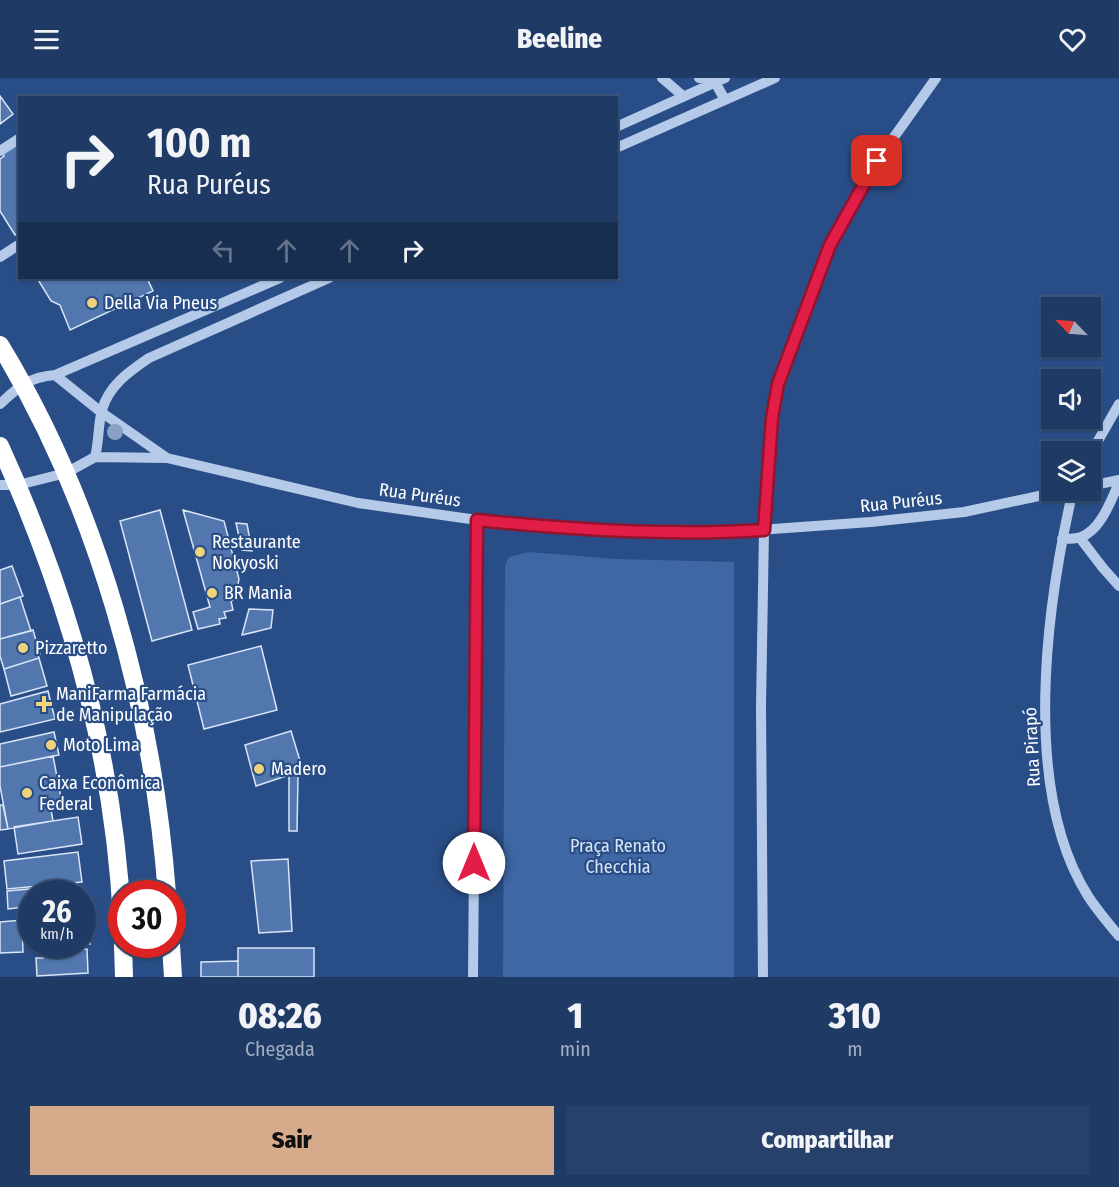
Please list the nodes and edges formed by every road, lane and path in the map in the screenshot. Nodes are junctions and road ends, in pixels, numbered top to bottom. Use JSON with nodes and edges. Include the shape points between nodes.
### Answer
{"nodes":[{"id":1,"x":662,"y":78,"type":"edge"},
{"id":2,"x":699,"y":78,"type":"edge"},
{"id":3,"x":775,"y":78,"type":"edge"},
{"id":4,"x":936,"y":78,"type":"edge"},
{"id":5,"x":720,"y":80,"type":"edge"},
{"id":6,"x":683,"y":96,"type":"junction"},
{"id":7,"x":725,"y":100,"type":"junction"},
{"id":8,"x":618,"y":126,"type":"edge"},
{"id":9,"x":18,"y":139,"type":"edge"},
{"id":10,"x":618,"y":147,"type":"edge"},
{"id":11,"x":0,"y":151,"type":"edge"},
{"id":12,"x":18,"y":245,"type":"edge"},
{"id":13,"x":0,"y":257,"type":"edge"},
{"id":14,"x":278,"y":279,"type":"edge"},
{"id":15,"x":327,"y":279,"type":"edge"},
{"id":16,"x":0,"y":345,"type":"edge"},
{"id":17,"x":55,"y":375,"type":"junction"},
{"id":18,"x":22,"y":384,"type":"junction"},
{"id":19,"x":0,"y":404,"type":"edge"},
{"id":20,"x":1119,"y":404,"type":"edge"},
{"id":21,"x":101,"y":412,"type":"junction"},
{"id":22,"x":1098,"y":441,"type":"edge"},
{"id":23,"x":0,"y":446,"type":"edge"},
{"id":24,"x":95,"y":457,"type":"junction"},
{"id":25,"x":167,"y":458,"type":"junction"},
{"id":26,"x":66,"y":473,"type":"junction"},
{"id":27,"x":1119,"y":481,"type":"edge"},
{"id":28,"x":1101,"y":484,"type":"edge"},
{"id":29,"x":9,"y":485,"type":"edge"},
{"id":30,"x":1041,"y":496,"type":"edge"},
{"id":31,"x":1071,"y":501,"type":"edge"},
{"id":32,"x":477,"y":520,"type":"junction"},
{"id":33,"x":764,"y":530,"type":"junction"},
{"id":34,"x":1080,"y":538,"type":"junction"},
{"id":35,"x":1062,"y":539,"type":"junction"},
{"id":36,"x":1119,"y":586,"type":"edge"},
{"id":37,"x":118,"y":880,"type":"edge"},
{"id":38,"x":165,"y":880,"type":"edge"},
{"id":39,"x":1119,"y":936,"type":"edge"},
{"id":40,"x":123,"y":958,"type":"edge"},
{"id":41,"x":172,"y":958,"type":"edge"},
{"id":42,"x":124,"y":977,"type":"edge"},
{"id":43,"x":173,"y":977,"type":"edge"},
{"id":44,"x":473,"y":977,"type":"edge"},
{"id":45,"x":763,"y":977,"type":"edge"}],
"edges":[{"from":1,"to":6,"type":"street"},
{"from":2,"to":5,"type":"street"},
{"from":3,"to":7,"type":"street"},
{"from":4,"to":33,"type":"street","via":[[877,161],[830,245],[808,298],[778,384]]},
{"from":5,"to":6,"type":"street"},
{"from":5,"to":7,"type":"street"},
{"from":6,"to":8,"type":"street"},
{"from":7,"to":10,"type":"street"},
{"from":9,"to":11,"type":"street"},
{"from":12,"to":13,"type":"street"},
{"from":14,"to":17,"type":"street"},
{"from":15,"to":21,"type":"street","via":[[149,358],[124,376]]},
{"from":16,"to":18,"type":"highway"},
{"from":17,"to":18,"type":"street"},
{"from":17,"to":21,"type":"street","name":"Rua Puréus"},
{"from":18,"to":19,"type":"street"},
{"from":18,"to":26,"type":"highway"},
{"from":20,"to":22,"type":"street"},
{"from":21,"to":24,"type":"street"},
{"from":21,"to":25,"type":"street","name":"Rua Puréus"},
{"from":23,"to":29,"type":"highway"},
{"from":24,"to":25,"type":"street","name":"Rua Puréus"},
{"from":24,"to":26,"type":"street","name":"Rua Puréus"},
{"from":25,"to":32,"type":"street","name":"Rua Puréus","via":[[358,503]]},
{"from":26,"to":29,"type":"street","name":"Rua Puréus"},
{"from":26,"to":38,"type":"highway","via":[[124,643],[140,707],[155,787]]},
{"from":27,"to":28,"type":"street"},
{"from":27,"to":34,"type":"street","via":[[1102,516]]},
{"from":29,"to":37,"type":"highway","via":[[64,608],[96,728],[112,813]]},
{"from":30,"to":33,"type":"street","name":"Rua Puréus","via":[[964,512]]},
{"from":31,"to":35,"type":"street","name":"Rua Pirapó"},
{"from":32,"to":33,"type":"street","name":"Rua Puréus","via":[[643,532]]},
{"from":32,"to":44,"type":"street"},
{"from":33,"to":45,"type":"street"},
{"from":34,"to":35,"type":"street"},
{"from":34,"to":36,"type":"street"},
{"from":35,"to":39,"type":"street","name":"Rua Pirapó","via":[[1046,662],[1046,753],[1052,799],[1072,865],[1088,896]]},
{"from":40,"to":42,"type":"highway"},
{"from":41,"to":43,"type":"highway"}]}
